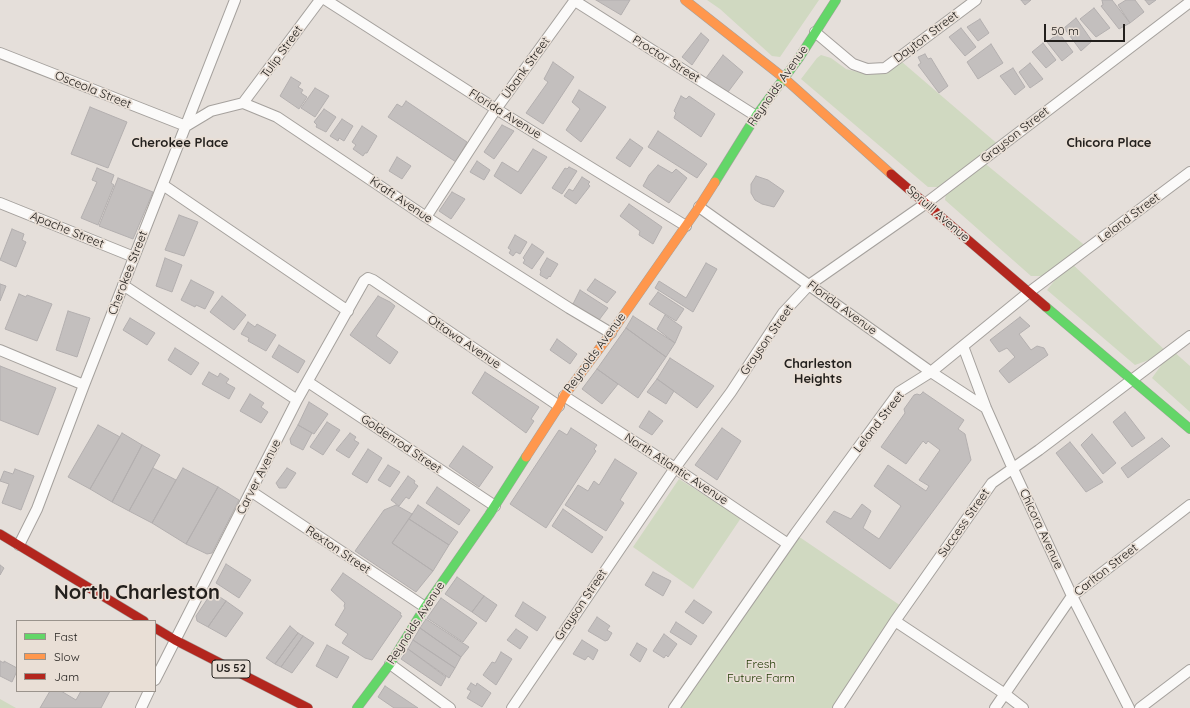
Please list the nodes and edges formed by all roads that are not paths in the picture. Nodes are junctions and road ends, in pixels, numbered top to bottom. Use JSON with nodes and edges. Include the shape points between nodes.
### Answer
{"nodes":[{"id":1,"x":235,"y":0,"type":"edge"},
{"id":2,"x":320,"y":0,"type":"edge"},
{"id":3,"x":326,"y":0,"type":"edge"},
{"id":4,"x":575,"y":0,"type":"edge"},
{"id":5,"x":685,"y":0,"type":"edge"},
{"id":6,"x":836,"y":0,"type":"edge"},
{"id":7,"x":976,"y":0,"type":"edge"},
{"id":8,"x":1190,"y":2,"type":"edge"},
{"id":9,"x":815,"y":32,"type":"junction"},
{"id":10,"x":0,"y":53,"type":"edge"},
{"id":11,"x":784,"y":78,"type":"junction"},
{"id":12,"x":243,"y":103,"type":"junction"},
{"id":13,"x":496,"y":110,"type":"junction"},
{"id":14,"x":756,"y":116,"type":"junction"},
{"id":15,"x":186,"y":126,"type":"junction"},
{"id":16,"x":1190,"y":172,"type":"edge"},
{"id":17,"x":163,"y":185,"type":"junction"},
{"id":18,"x":0,"y":203,"type":"edge"},
{"id":19,"x":925,"y":204,"type":"junction"},
{"id":20,"x":699,"y":207,"type":"junction"},
{"id":21,"x":426,"y":217,"type":"junction"},
{"id":22,"x":686,"y":226,"type":"junction"},
{"id":23,"x":134,"y":257,"type":"junction"},
{"id":24,"x":368,"y":278,"type":"joint"},
{"id":25,"x":124,"y":285,"type":"junction"},
{"id":26,"x":809,"y":285,"type":"junction"},
{"id":27,"x":1028,"y":293,"type":"junction"},
{"id":28,"x":348,"y":311,"type":"junction"},
{"id":29,"x":611,"y":333,"type":"junction"},
{"id":30,"x":1190,"y":336,"type":"edge"},
{"id":31,"x":963,"y":346,"type":"junction"},
{"id":32,"x":0,"y":350,"type":"edge"},
{"id":33,"x":931,"y":372,"type":"junction"},
{"id":34,"x":1133,"y":379,"type":"junction"},
{"id":35,"x":308,"y":382,"type":"junction"},
{"id":36,"x":84,"y":385,"type":"junction"},
{"id":37,"x":564,"y":396,"type":"junction"},
{"id":38,"x":297,"y":400,"type":"junction"},
{"id":39,"x":559,"y":406,"type":"junction"},
{"id":40,"x":986,"y":408,"type":"junction"},
{"id":41,"x":1190,"y":429,"type":"edge"},
{"id":42,"x":675,"y":468,"type":"junction"},
{"id":43,"x":1013,"y":469,"type":"junction"},
{"id":44,"x":252,"y":492,"type":"junction"},
{"id":45,"x":1190,"y":505,"type":"edge"},
{"id":46,"x":495,"y":506,"type":"junction"},
{"id":47,"x":0,"y":534,"type":"edge"},
{"id":48,"x":788,"y":544,"type":"junction"},
{"id":49,"x":19,"y":545,"type":"junction"},
{"id":50,"x":1072,"y":596,"type":"junction"},
{"id":51,"x":425,"y":607,"type":"junction"},
{"id":52,"x":142,"y":620,"type":"edge"},
{"id":53,"x":895,"y":621,"type":"junction"},
{"id":54,"x":156,"y":629,"type":"edge"},
{"id":55,"x":175,"y":640,"type":"junction"},
{"id":56,"x":390,"y":664,"type":"junction"},
{"id":57,"x":1190,"y":670,"type":"edge"},
{"id":58,"x":156,"y":678,"type":"edge"},
{"id":59,"x":149,"y":692,"type":"edge"},
{"id":60,"x":1005,"y":694,"type":"junction"},
{"id":61,"x":141,"y":708,"type":"edge"},
{"id":62,"x":308,"y":708,"type":"edge"},
{"id":63,"x":358,"y":708,"type":"edge"},
{"id":64,"x":450,"y":708,"type":"edge"},
{"id":65,"x":512,"y":708,"type":"edge"},
{"id":66,"x":674,"y":708,"type":"edge"},
{"id":67,"x":838,"y":708,"type":"edge"},
{"id":68,"x":995,"y":708,"type":"edge"},
{"id":69,"x":1023,"y":708,"type":"edge"},
{"id":70,"x":1129,"y":708,"type":"edge"},
{"id":71,"x":1140,"y":708,"type":"edge"}],
"edges":[{"from":1,"to":15,"type":"street","name":"Cherokee Street"},
{"from":2,"to":12,"type":"street","name":"Tulip Street"},
{"from":3,"to":13,"type":"street","name":"Florida Avenue"},
{"from":4,"to":13,"type":"street","name":"Ubank Street"},
{"from":4,"to":14,"type":"street","name":"Proctor Street"},
{"from":5,"to":11,"type":"street","name":"Spruill Avenue"},
{"from":6,"to":9,"type":"street","name":"Reynolds Avenue"},
{"from":7,"to":9,"type":"street","name":"Dayton Street","via":[[885,68],[868,69],[853,64]]},
{"from":8,"to":19,"type":"street","name":"Grayson Street"},
{"from":9,"to":11,"type":"street","name":"Reynolds Avenue"},
{"from":10,"to":15,"type":"street","name":"Osceola Street"},
{"from":11,"to":14,"type":"street","name":"Reynolds Avenue"},
{"from":11,"to":19,"type":"street","name":"Spruill Avenue"},
{"from":12,"to":15,"type":"street","via":[[211,111]]},
{"from":12,"to":21,"type":"street","name":"Kraft Avenue","via":[[277,117]]},
{"from":13,"to":21,"type":"street","name":"Ubank Street"},
{"from":13,"to":22,"type":"street","name":"Florida Avenue"},
{"from":14,"to":20,"type":"street","name":"Reynolds Avenue"},
{"from":15,"to":17,"type":"street","name":"Cherokee Street"},
{"from":16,"to":27,"type":"street","name":"Leland Street"},
{"from":17,"to":23,"type":"street","name":"Cherokee Street"},
{"from":17,"to":28,"type":"street"},
{"from":18,"to":23,"type":"street","name":"Apache Street"},
{"from":19,"to":26,"type":"street","name":"Grayson Street"},
{"from":19,"to":27,"type":"street","name":"Spruill Avenue"},
{"from":20,"to":22,"type":"street","name":"Reynolds Avenue"},
{"from":20,"to":26,"type":"street","name":"Florida Avenue"},
{"from":21,"to":29,"type":"street","name":"Kraft Avenue"},
{"from":22,"to":29,"type":"street","name":"Reynolds Avenue"},
{"from":23,"to":25,"type":"street","name":"Cherokee Street"},
{"from":24,"to":28,"type":"street","name":"Carver Avenue"},
{"from":24,"to":39,"type":"street","name":"Ottawa Avenue"},
{"from":25,"to":36,"type":"street","name":"Cherokee Street"},
{"from":25,"to":38,"type":"street"},
{"from":26,"to":33,"type":"street","name":"Florida Avenue"},
{"from":26,"to":42,"type":"street","name":"Grayson Street","via":[[783,313],[731,392]]},
{"from":27,"to":31,"type":"street","name":"Leland Street"},
{"from":27,"to":34,"type":"street","name":"Spruill Avenue"},
{"from":28,"to":35,"type":"street","name":"Carver Avenue"},
{"from":29,"to":37,"type":"street","name":"Reynolds Avenue"},
{"from":30,"to":34,"type":"street","name":"Success Street"},
{"from":31,"to":33,"type":"street","name":"Leland Street"},
{"from":31,"to":40,"type":"street","name":"Chicora Avenue"},
{"from":32,"to":36,"type":"street"},
{"from":33,"to":40,"type":"street","name":"Florida Avenue"},
{"from":33,"to":48,"type":"street","name":"Leland Street","via":[[899,392]]},
{"from":34,"to":41,"type":"street","name":"Spruill Avenue"},
{"from":34,"to":43,"type":"street","name":"Success Street"},
{"from":35,"to":38,"type":"street","name":"Carver Avenue"},
{"from":35,"to":46,"type":"street","name":"Goldenrod Street"},
{"from":36,"to":49,"type":"street","name":"Cherokee Street","via":[[35,515]]},
{"from":37,"to":39,"type":"street","name":"Reynolds Avenue"},
{"from":37,"to":42,"type":"street","name":"North Atlantic Avenue"},
{"from":38,"to":44,"type":"street","name":"Carver Avenue"},
{"from":39,"to":46,"type":"street","name":"Reynolds Avenue"},
{"from":40,"to":43,"type":"street","name":"Chicora Avenue"},
{"from":42,"to":48,"type":"street","name":"North Atlantic Avenue"},
{"from":42,"to":65,"type":"street","name":"Grayson Street"},
{"from":43,"to":50,"type":"street","name":"Chicora Avenue"},
{"from":43,"to":53,"type":"street","name":"Success Street","via":[[992,483]]},
{"from":44,"to":51,"type":"street","name":"Rexton Street"},
{"from":44,"to":55,"type":"street","name":"Carver Avenue"},
{"from":45,"to":50,"type":"street","name":"Carlton Street"},
{"from":46,"to":51,"type":"street","name":"Reynolds Avenue"},
{"from":47,"to":49,"type":"street"},
{"from":48,"to":66,"type":"street","name":"Leland Street"},
{"from":49,"to":52,"type":"street"},
{"from":50,"to":60,"type":"street","name":"Carlton Street"},
{"from":50,"to":70,"type":"street","name":"Chicora Avenue"},
{"from":51,"to":56,"type":"street","name":"Reynolds Avenue"},
{"from":53,"to":60,"type":"street"},
{"from":53,"to":67,"type":"street","name":"Success Street"},
{"from":54,"to":55,"type":"street","number":"US 52"},
{"from":55,"to":58,"type":"street","name":"Carver Avenue"},
{"from":55,"to":62,"type":"street","number":"US 52"},
{"from":56,"to":63,"type":"street","name":"Reynolds Avenue"},
{"from":56,"to":64,"type":"street"},
{"from":57,"to":71,"type":"street"},
{"from":59,"to":61,"type":"street"},
{"from":60,"to":68,"type":"street","name":"Carlton Street"},
{"from":60,"to":69,"type":"street"}]}
